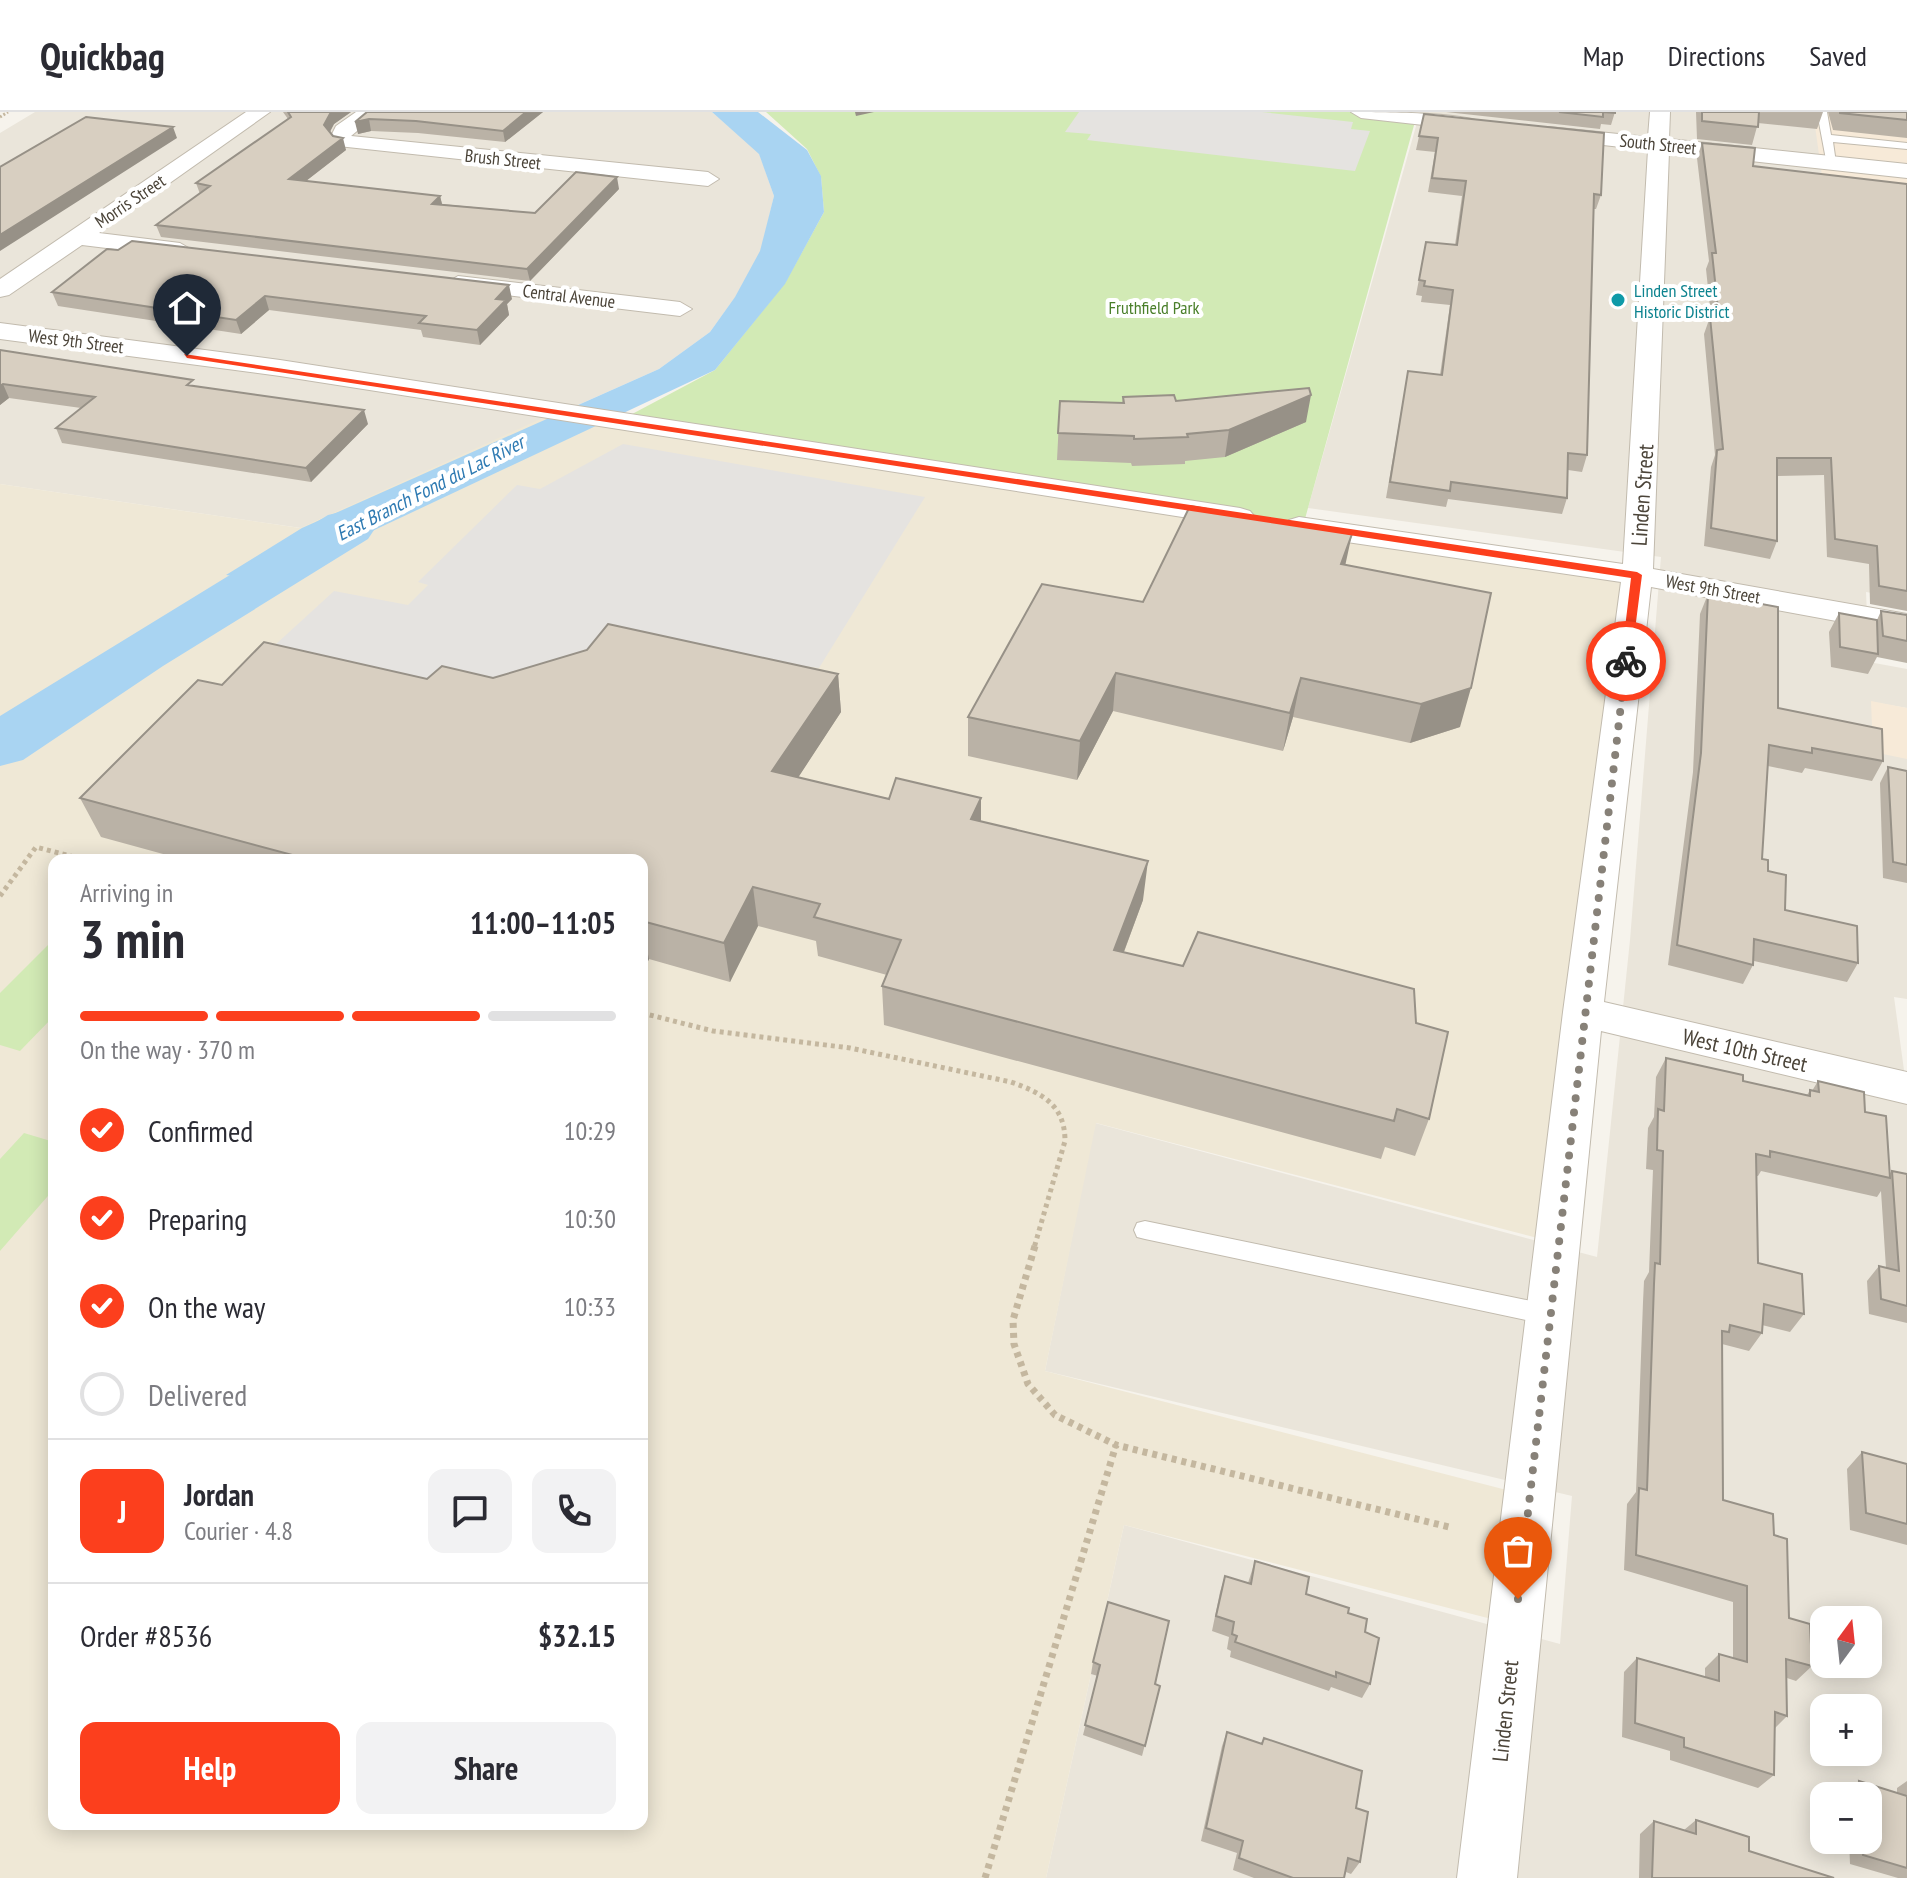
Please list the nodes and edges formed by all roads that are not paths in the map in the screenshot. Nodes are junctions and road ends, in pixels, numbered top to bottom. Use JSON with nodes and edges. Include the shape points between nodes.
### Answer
{"nodes":[{"id":1,"x":260,"y":112,"type":"edge"},
{"id":2,"x":370,"y":112,"type":"edge"},
{"id":3,"x":1361,"y":112,"type":"edge"},
{"id":4,"x":1822,"y":112,"type":"edge"},
{"id":5,"x":1496,"y":127,"type":"edge"},
{"id":6,"x":1660,"y":128,"type":"edge"},
{"id":7,"x":1524,"y":130,"type":"edge"},
{"id":8,"x":1826,"y":138,"type":"junction"},
{"id":9,"x":1907,"y":146,"type":"edge"},
{"id":10,"x":1831,"y":163,"type":"junction"},
{"id":11,"x":1907,"y":171,"type":"edge"},
{"id":12,"x":708,"y":179,"type":"dead end"},
{"id":13,"x":77,"y":237,"type":"junction"},
{"id":14,"x":211,"y":253,"type":"edge"},
{"id":15,"x":430,"y":279,"type":"edge"},
{"id":16,"x":0,"y":290,"type":"edge"},
{"id":17,"x":680,"y":309,"type":"dead end"},
{"id":18,"x":0,"y":331,"type":"edge"},
{"id":19,"x":1637,"y":575,"type":"junction"},
{"id":20,"x":1907,"y":624,"type":"edge"},
{"id":21,"x":1583,"y":1012,"type":"junction"},
{"id":22,"x":1907,"y":1088,"type":"edge"},
{"id":23,"x":1145,"y":1230,"type":"dead end"},
{"id":24,"x":1550,"y":1315,"type":"junction"},
{"id":25,"x":1487,"y":1878,"type":"edge"}],
"edges":[{"from":1,"to":13,"type":"street","name":"Morris Street"},
{"from":2,"to":12,"type":"street","name":"Brush Street","via":[[343,130],[340,138]]},
{"from":3,"to":5,"type":"street"},
{"from":4,"to":8,"type":"lane"},
{"from":6,"to":7,"type":"street","name":"South Street"},
{"from":6,"to":10,"type":"street","name":"South Street"},
{"from":6,"to":19,"type":"street","name":"Linden Street"},
{"from":8,"to":9,"type":"lane"},
{"from":8,"to":10,"type":"lane"},
{"from":10,"to":11,"type":"street","name":"South Street"},
{"from":13,"to":14,"type":"street"},
{"from":13,"to":16,"type":"street","name":"Morris Street"},
{"from":15,"to":17,"type":"street","name":"Central Avenue"},
{"from":18,"to":19,"type":"street","name":"West 9th Street","via":[[280,368]]},
{"from":19,"to":20,"type":"street","name":"West 9th Street"},
{"from":19,"to":21,"type":"street","name":"Linden Street"},
{"from":21,"to":22,"type":"street","name":"West 10th Street"},
{"from":21,"to":24,"type":"street","name":"Linden Street"},
{"from":23,"to":24,"type":"lane"},
{"from":24,"to":25,"type":"street","name":"Linden Street"}]}
